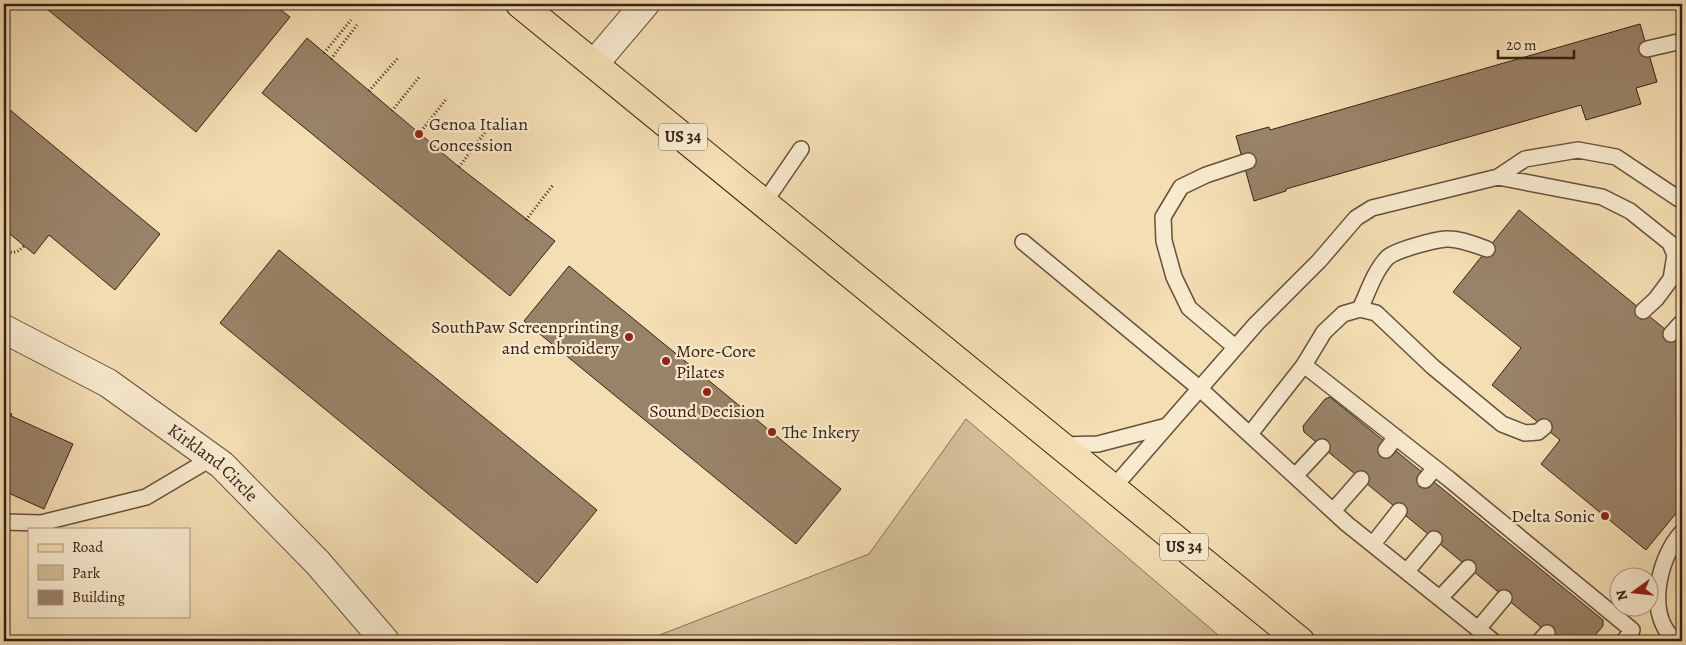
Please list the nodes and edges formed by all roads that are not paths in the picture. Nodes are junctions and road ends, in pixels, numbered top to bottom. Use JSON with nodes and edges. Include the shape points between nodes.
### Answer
{"nodes":[{"id":1,"x":520,"y":4,"type":"edge"},
{"id":2,"x":645,"y":4,"type":"edge"},
{"id":3,"x":1682,"y":41,"type":"edge"},
{"id":4,"x":1647,"y":49,"type":"dead end"},
{"id":5,"x":594,"y":64,"type":"junction"},
{"id":6,"x":801,"y":149,"type":"dead end"},
{"id":7,"x":1248,"y":161,"type":"dead end"},
{"id":8,"x":1498,"y":177,"type":"junction"},
{"id":9,"x":1682,"y":199,"type":"edge"},
{"id":10,"x":764,"y":203,"type":"junction"},
{"id":11,"x":1023,"y":242,"type":"dead end"},
{"id":12,"x":1487,"y":249,"type":"dead end"},
{"id":13,"x":1360,"y":309,"type":"junction"},
{"id":14,"x":1642,"y":311,"type":"dead end"},
{"id":15,"x":1682,"y":322,"type":"edge"},
{"id":16,"x":4,"y":329,"type":"edge"},
{"id":17,"x":1671,"y":334,"type":"dead end"},
{"id":18,"x":1235,"y":347,"type":"junction"},
{"id":19,"x":1304,"y":365,"type":"junction"},
{"id":20,"x":1199,"y":388,"type":"junction"},
{"id":21,"x":1167,"y":426,"type":"junction"},
{"id":22,"x":1544,"y":427,"type":"dead end"},
{"id":23,"x":1250,"y":434,"type":"junction"},
{"id":24,"x":1396,"y":437,"type":"junction"},
{"id":25,"x":1060,"y":444,"type":"junction"},
{"id":26,"x":1322,"y":447,"type":"dead end"},
{"id":27,"x":1386,"y":450,"type":"dead end"},
{"id":28,"x":212,"y":458,"type":"junction"},
{"id":29,"x":1435,"y":468,"type":"junction"},
{"id":30,"x":1294,"y":476,"type":"junction"},
{"id":31,"x":1361,"y":479,"type":"dead end"},
{"id":32,"x":1425,"y":480,"type":"dead end"},
{"id":33,"x":1113,"y":488,"type":"junction"},
{"id":34,"x":1333,"y":511,"type":"junction"},
{"id":35,"x":1399,"y":511,"type":"dead end"},
{"id":36,"x":4,"y":522,"type":"edge"},
{"id":37,"x":1682,"y":532,"type":"edge"},
{"id":38,"x":1434,"y":539,"type":"dead end"},
{"id":39,"x":1373,"y":544,"type":"junction"},
{"id":40,"x":1468,"y":568,"type":"dead end"},
{"id":41,"x":1407,"y":571,"type":"junction"},
{"id":42,"x":1440,"y":598,"type":"junction"},
{"id":43,"x":1504,"y":598,"type":"dead end"},
{"id":44,"x":1478,"y":629,"type":"junction"},
{"id":45,"x":385,"y":641,"type":"edge"},
{"id":46,"x":1300,"y":641,"type":"edge"},
{"id":47,"x":1493,"y":641,"type":"edge"},
{"id":48,"x":1624,"y":641,"type":"edge"},
{"id":49,"x":1676,"y":641,"type":"edge"}],
"edges":[{"from":1,"to":5,"type":"main road","number":"US 34"},
{"from":2,"to":5,"type":"street"},
{"from":3,"to":4,"type":"lane"},
{"from":5,"to":10,"type":"main road","number":"US 34"},
{"from":6,"to":10,"type":"lane"},
{"from":7,"to":18,"type":"lane","via":[[1181,187],[1163,218],[1164,241],[1174,277],[1189,308]]},
{"from":8,"to":9,"type":"lane","via":[[1525,159],[1578,150],[1616,157]]},
{"from":8,"to":14,"type":"lane","via":[[1602,197],[1630,211],[1670,243],[1675,255],[1671,279]]},
{"from":8,"to":18,"type":"lane","via":[[1372,208],[1356,218]]},
{"from":10,"to":25,"type":"main road","number":"US 34"},
{"from":11,"to":20,"type":"lane"},
{"from":12,"to":13,"type":"lane","via":[[1446,239],[1389,256],[1378,270]]},
{"from":13,"to":19,"type":"lane","via":[[1343,314],[1324,332]]},
{"from":13,"to":22,"type":"lane","via":[[1376,312],[1433,367],[1502,424],[1525,433],[1538,432]]},
{"from":15,"to":17,"type":"lane"},
{"from":16,"to":28,"type":"street","name":"Kirkland Circle","via":[[108,383]]},
{"from":18,"to":20,"type":"lane"},
{"from":19,"to":23,"type":"lane"},
{"from":19,"to":24,"type":"lane","via":[[1354,414]]},
{"from":20,"to":21,"type":"lane"},
{"from":20,"to":23,"type":"lane"},
{"from":21,"to":25,"type":"lane","via":[[1098,444]]},
{"from":21,"to":33,"type":"lane"},
{"from":23,"to":30,"type":"lane"},
{"from":24,"to":27,"type":"lane"},
{"from":24,"to":29,"type":"lane"},
{"from":25,"to":33,"type":"main road","number":"US 34"},
{"from":26,"to":30,"type":"lane"},
{"from":28,"to":36,"type":"lane","via":[[146,497],[41,523]]},
{"from":28,"to":45,"type":"street","name":"Kirkland Circle","via":[[318,563]]},
{"from":29,"to":32,"type":"lane"},
{"from":29,"to":48,"type":"lane","via":[[1467,503],[1537,561],[1579,595],[1632,630]]},
{"from":30,"to":34,"type":"lane"},
{"from":31,"to":34,"type":"lane"},
{"from":33,"to":46,"type":"main road","number":"US 34"},
{"from":34,"to":39,"type":"lane"},
{"from":35,"to":39,"type":"lane"},
{"from":37,"to":49,"type":"lane","via":[[1666,554],[1658,586],[1662,626]]},
{"from":38,"to":41,"type":"lane"},
{"from":39,"to":41,"type":"lane"},
{"from":40,"to":42,"type":"lane"},
{"from":41,"to":42,"type":"lane"},
{"from":42,"to":44,"type":"lane"},
{"from":43,"to":44,"type":"lane"},
{"from":44,"to":47,"type":"lane"}]}
